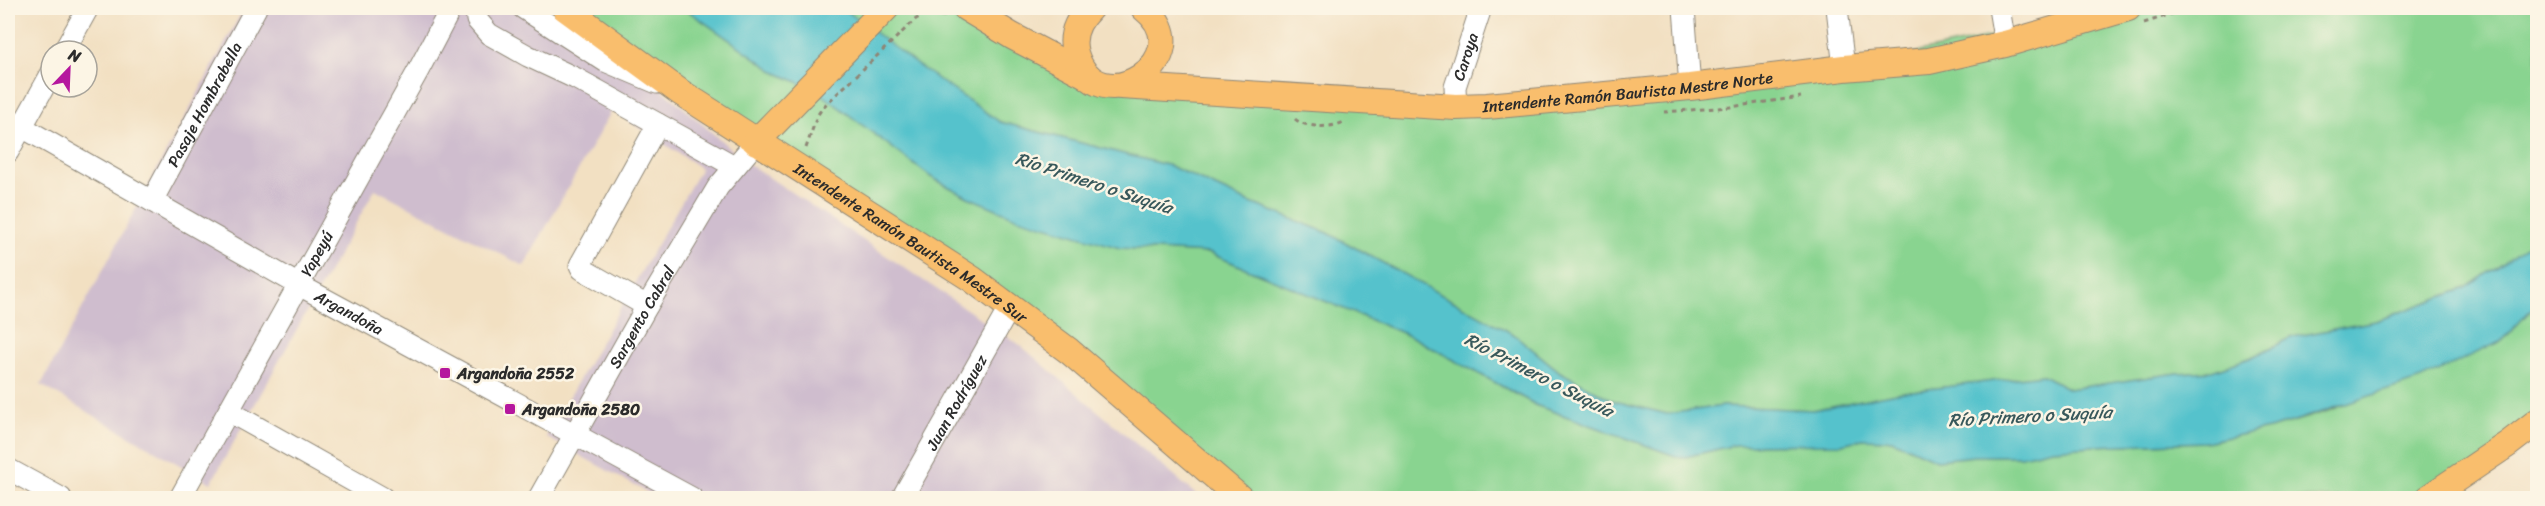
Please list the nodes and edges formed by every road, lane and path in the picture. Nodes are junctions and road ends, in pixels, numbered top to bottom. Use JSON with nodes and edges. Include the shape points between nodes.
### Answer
{"nodes":[{"id":1,"x":88,"y":8,"type":"edge"},
{"id":2,"x":256,"y":8,"type":"edge"},
{"id":3,"x":451,"y":8,"type":"edge"},
{"id":4,"x":476,"y":8,"type":"edge"},
{"id":5,"x":523,"y":8,"type":"edge"},
{"id":6,"x":565,"y":8,"type":"edge"},
{"id":7,"x":886,"y":8,"type":"edge"},
{"id":8,"x":924,"y":8,"type":"edge"},
{"id":9,"x":966,"y":8,"type":"edge"},
{"id":10,"x":1090,"y":8,"type":"edge"},
{"id":11,"x":1143,"y":8,"type":"edge"},
{"id":12,"x":1481,"y":8,"type":"edge"},
{"id":13,"x":1684,"y":8,"type":"edge"},
{"id":14,"x":1837,"y":8,"type":"edge"},
{"id":15,"x":1999,"y":8,"type":"edge"},
{"id":16,"x":2128,"y":8,"type":"edge"},
{"id":17,"x":934,"y":14,"type":"dead end"},
{"id":18,"x":908,"y":26,"type":"dead end"},
{"id":19,"x":71,"y":39,"type":"edge"},
{"id":20,"x":2005,"y":44,"type":"junction"},
{"id":21,"x":1844,"y":68,"type":"junction"},
{"id":22,"x":1096,"y":81,"type":"junction"},
{"id":23,"x":1122,"y":86,"type":"junction"},
{"id":24,"x":1690,"y":87,"type":"junction"},
{"id":25,"x":39,"y":90,"type":"edge"},
{"id":26,"x":680,"y":92,"type":"junction"},
{"id":27,"x":823,"y":107,"type":"dead end"},
{"id":28,"x":1456,"y":107,"type":"junction"},
{"id":29,"x":14,"y":123,"type":"edge"},
{"id":30,"x":658,"y":124,"type":"junction"},
{"id":31,"x":756,"y":142,"type":"junction"},
{"id":32,"x":8,"y":152,"type":"edge"},
{"id":33,"x":734,"y":166,"type":"junction"},
{"id":34,"x":152,"y":201,"type":"junction"},
{"id":35,"x":299,"y":285,"type":"junction"},
{"id":36,"x":647,"y":306,"type":"junction"},
{"id":37,"x":1010,"y":307,"type":"junction"},
{"id":38,"x":230,"y":412,"type":"junction"},
{"id":39,"x":2538,"y":421,"type":"edge"},
{"id":40,"x":576,"y":434,"type":"junction"},
{"id":41,"x":8,"y":469,"type":"edge"},
{"id":42,"x":61,"y":498,"type":"edge"},
{"id":43,"x":180,"y":498,"type":"edge"},
{"id":44,"x":383,"y":498,"type":"edge"},
{"id":45,"x":539,"y":498,"type":"edge"},
{"id":46,"x":692,"y":498,"type":"edge"},
{"id":47,"x":903,"y":498,"type":"edge"},
{"id":48,"x":1240,"y":498,"type":"edge"},
{"id":49,"x":2428,"y":498,"type":"edge"}],
"edges":[{"from":1,"to":19,"type":"street"},
{"from":2,"to":34,"type":"street","name":"Pasaje Hombrabella"},
{"from":3,"to":35,"type":"street","name":"Yapeyú"},
{"from":4,"to":30,"type":"street","via":[[477,20],[489,34]]},
{"from":5,"to":26,"type":"street","via":[[605,61]]},
{"from":6,"to":26,"type":"main road","name":"Intendente Ramón Bautista Mestre Sur"},
{"from":7,"to":31,"type":"main road"},
{"from":8,"to":17,"type":"path"},
{"from":9,"to":22,"type":"main road"},
{"from":10,"to":22,"type":"main road","via":[[1074,32],[1073,47],[1077,61]]},
{"from":11,"to":23,"type":"main road","via":[[1155,20],[1161,34],[1161,49],[1148,74]]},
{"from":12,"to":28,"type":"street","name":"Caroya","via":[[1455,87]]},
{"from":13,"to":24,"type":"street"},
{"from":14,"to":21,"type":"street"},
{"from":15,"to":20,"type":"street"},
{"from":16,"to":20,"type":"main road","name":"Intendente Ramón Bautista Mestre Norte"},
{"from":18,"to":27,"type":"path"},
{"from":20,"to":21,"type":"main road","name":"Intendente Ramón Bautista Mestre Norte","via":[[1929,61]]},
{"from":21,"to":24,"type":"main road","name":"Intendente Ramón Bautista Mestre Norte"},
{"from":22,"to":23,"type":"main road","name":"Intendente Ramón Bautista Mestre Norte"},
{"from":23,"to":28,"type":"main road","name":"Intendente Ramón Bautista Mestre Norte"},
{"from":24,"to":28,"type":"main road","name":"Intendente Ramón Bautista Mestre Norte"},
{"from":25,"to":29,"type":"street"},
{"from":26,"to":31,"type":"main road","name":"Intendente Ramón Bautista Mestre Sur"},
{"from":29,"to":32,"type":"street"},
{"from":29,"to":34,"type":"street","name":"Argandoña"},
{"from":30,"to":33,"type":"street"},
{"from":30,"to":36,"type":"street","via":[[580,265]]},
{"from":31,"to":33,"type":"street","name":"Sargento Cabral"},
{"from":31,"to":37,"type":"main road","name":"Intendente Ramón Bautista Mestre Sur"},
{"from":33,"to":36,"type":"street","name":"Sargento Cabral"},
{"from":34,"to":35,"type":"street","name":"Argandoña"},
{"from":35,"to":38,"type":"street","name":"Yapeyú"},
{"from":35,"to":40,"type":"street","name":"Argandoña"},
{"from":36,"to":40,"type":"street","name":"Sargento Cabral"},
{"from":37,"to":47,"type":"street","name":"Juan Rodríguez"},
{"from":37,"to":48,"type":"main road","name":"Intendente Ramón Bautista Mestre Sur","via":[[1069,351]]},
{"from":38,"to":43,"type":"street","name":"Yapeyú"},
{"from":38,"to":44,"type":"street"},
{"from":39,"to":49,"type":"main road"},
{"from":40,"to":45,"type":"street","name":"Sargento Cabral"},
{"from":40,"to":46,"type":"street","name":"Argandoña"},
{"from":41,"to":42,"type":"street"}]}
